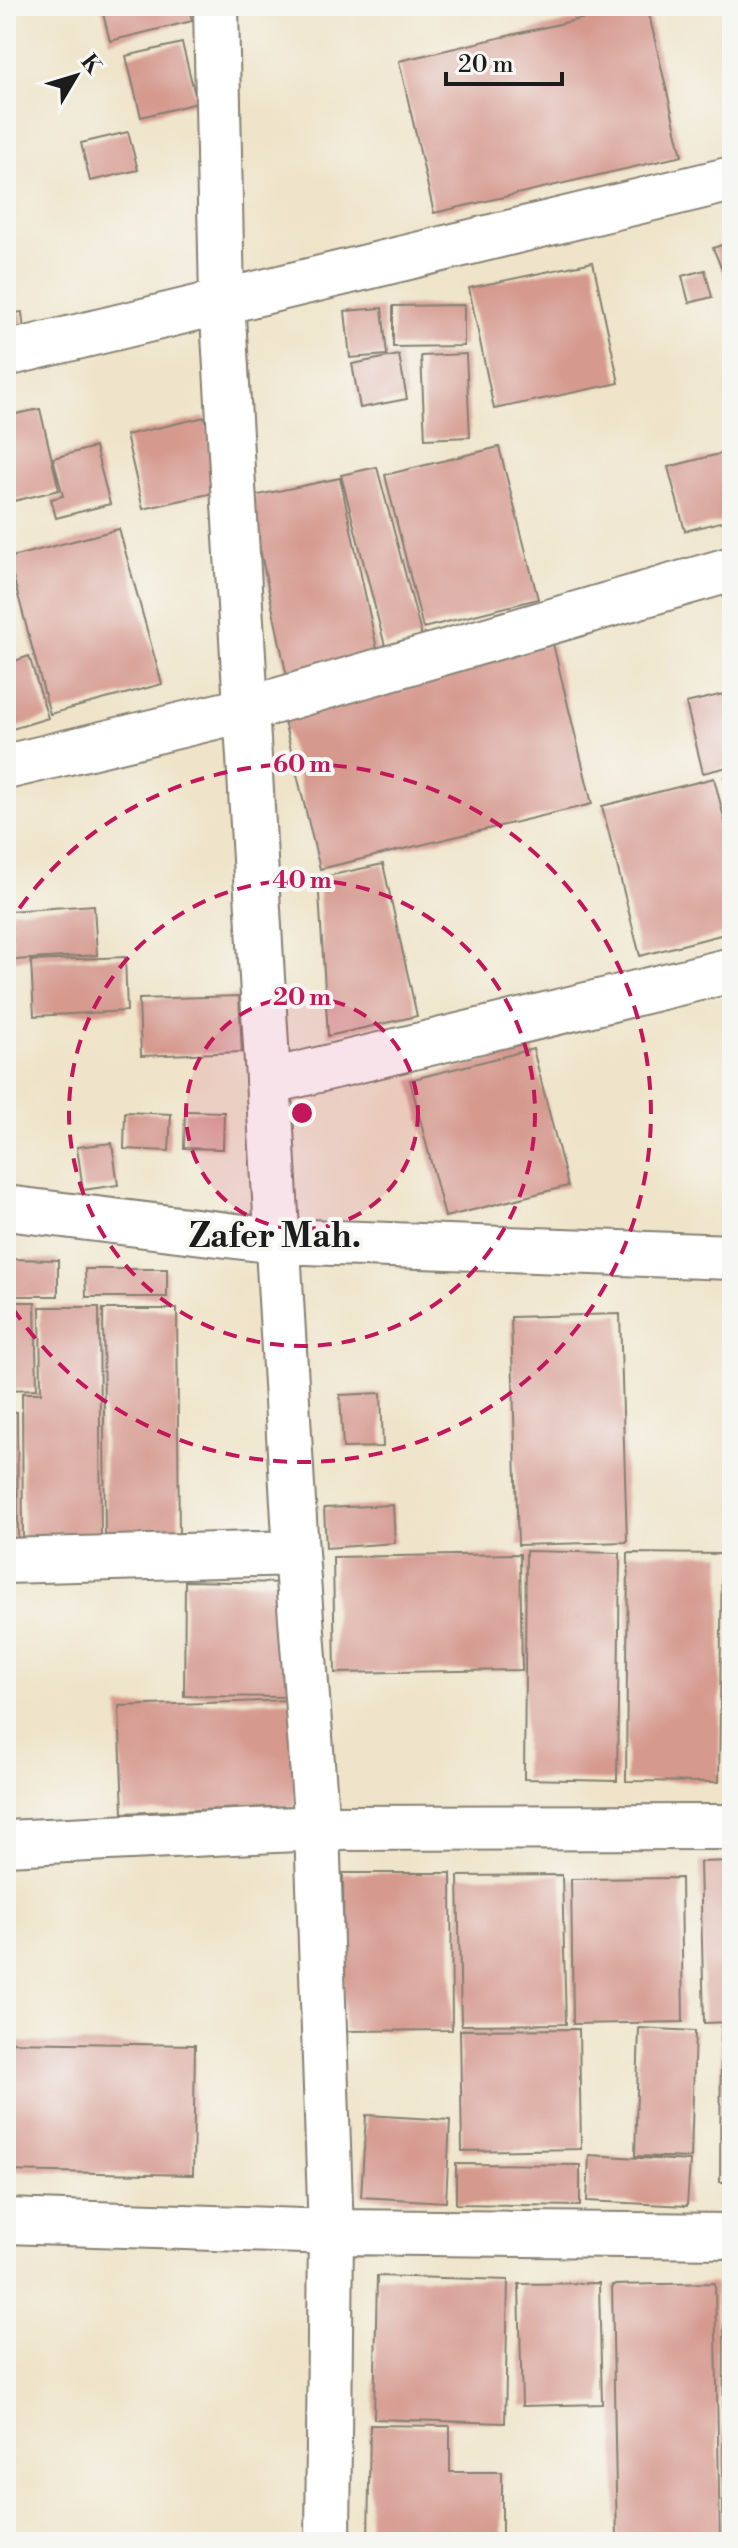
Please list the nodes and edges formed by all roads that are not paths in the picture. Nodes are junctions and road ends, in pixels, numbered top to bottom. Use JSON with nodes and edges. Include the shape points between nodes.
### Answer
{"nodes":[{"id":1,"x":216,"y":6,"type":"edge"},
{"id":2,"x":732,"y":179,"type":"edge"},
{"id":3,"x":222,"y":300,"type":"junction"},
{"id":4,"x":6,"y":354,"type":"edge"},
{"id":5,"x":732,"y":569,"type":"edge"},
{"id":6,"x":248,"y":709,"type":"junction"},
{"id":7,"x":6,"y":767,"type":"edge"},
{"id":8,"x":732,"y":970,"type":"edge"},
{"id":9,"x":268,"y":1082,"type":"junction"},
{"id":10,"x":6,"y":1208,"type":"edge"},
{"id":11,"x":277,"y":1241,"type":"junction"},
{"id":12,"x":732,"y":1257,"type":"edge"},
{"id":13,"x":296,"y":1553,"type":"junction"},
{"id":14,"x":6,"y":1561,"type":"edge"},
{"id":15,"x":732,"y":1827,"type":"edge"},
{"id":16,"x":317,"y":1828,"type":"junction"},
{"id":17,"x":6,"y":1843,"type":"edge"},
{"id":18,"x":6,"y":2221,"type":"edge"},
{"id":19,"x":331,"y":2232,"type":"junction"},
{"id":20,"x":732,"y":2236,"type":"edge"},
{"id":21,"x":328,"y":2542,"type":"edge"}],
"edges":[{"from":1,"to":3,"type":"street"},
{"from":2,"to":3,"type":"street"},
{"from":3,"to":4,"type":"street"},
{"from":3,"to":6,"type":"street"},
{"from":5,"to":6,"type":"street"},
{"from":6,"to":7,"type":"street"},
{"from":6,"to":9,"type":"street"},
{"from":8,"to":9,"type":"street"},
{"from":9,"to":11,"type":"street"},
{"from":10,"to":11,"type":"street"},
{"from":11,"to":12,"type":"street"},
{"from":11,"to":13,"type":"street"},
{"from":13,"to":14,"type":"street"},
{"from":13,"to":16,"type":"street"},
{"from":15,"to":16,"type":"street"},
{"from":16,"to":17,"type":"street"},
{"from":16,"to":19,"type":"street"},
{"from":18,"to":19,"type":"street"},
{"from":19,"to":20,"type":"street"},
{"from":19,"to":21,"type":"street"}]}
